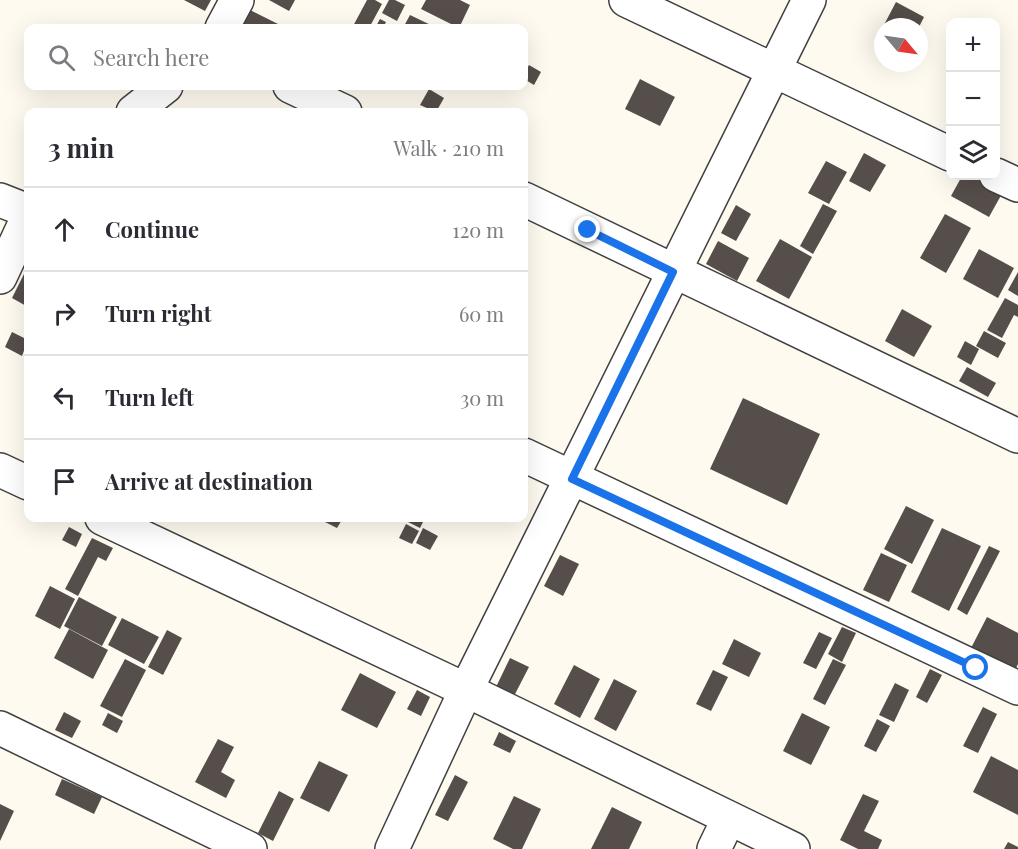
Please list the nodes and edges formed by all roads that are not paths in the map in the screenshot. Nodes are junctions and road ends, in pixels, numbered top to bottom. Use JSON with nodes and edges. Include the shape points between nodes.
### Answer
{"nodes":[{"id":1,"x":237,"y":0,"type":"edge"},
{"id":2,"x":626,"y":0,"type":"edge"},
{"id":3,"x":809,"y":0,"type":"edge"},
{"id":4,"x":224,"y":24,"type":"edge"},
{"id":5,"x":774,"y":70,"type":"junction"},
{"id":6,"x":161,"y":90,"type":"edge"},
{"id":7,"x":298,"y":90,"type":"edge"},
{"id":8,"x":138,"y":108,"type":"edge"},
{"id":9,"x":337,"y":108,"type":"edge"},
{"id":10,"x":946,"y":151,"type":"edge"},
{"id":11,"x":1000,"y":177,"type":"edge"},
{"id":12,"x":1018,"y":185,"type":"edge"},
{"id":13,"x":0,"y":200,"type":"edge"},
{"id":14,"x":528,"y":201,"type":"edge"},
{"id":15,"x":24,"y":209,"type":"edge"},
{"id":16,"x":24,"y":225,"type":"edge"},
{"id":17,"x":673,"y":272,"type":"junction"},
{"id":18,"x":0,"y":276,"type":"edge"},
{"id":19,"x":1018,"y":436,"type":"edge"},
{"id":20,"x":528,"y":457,"type":"edge"},
{"id":21,"x":0,"y":470,"type":"edge"},
{"id":22,"x":572,"y":479,"type":"junction"},
{"id":23,"x":24,"y":481,"type":"edge"},
{"id":24,"x":110,"y":522,"type":"edge"},
{"id":25,"x":1018,"y":688,"type":"edge"},
{"id":26,"x":466,"y":690,"type":"junction"},
{"id":27,"x":0,"y":728,"type":"edge"},
{"id":28,"x":729,"y":818,"type":"junction"},
{"id":29,"x":250,"y":849,"type":"edge"},
{"id":30,"x":392,"y":849,"type":"edge"},
{"id":31,"x":714,"y":849,"type":"edge"},
{"id":32,"x":794,"y":849,"type":"edge"}],
"edges":[{"from":1,"to":4,"type":"street"},
{"from":2,"to":5,"type":"street"},
{"from":3,"to":5,"type":"street"},
{"from":5,"to":10,"type":"street"},
{"from":5,"to":17,"type":"street"},
{"from":6,"to":8,"type":"street"},
{"from":7,"to":9,"type":"street"},
{"from":11,"to":12,"type":"street"},
{"from":13,"to":15,"type":"street"},
{"from":14,"to":17,"type":"street"},
{"from":16,"to":18,"type":"street"},
{"from":17,"to":19,"type":"street"},
{"from":17,"to":22,"type":"street"},
{"from":20,"to":22,"type":"street"},
{"from":21,"to":23,"type":"street"},
{"from":22,"to":25,"type":"street"},
{"from":22,"to":26,"type":"street"},
{"from":24,"to":26,"type":"street"},
{"from":26,"to":28,"type":"street"},
{"from":26,"to":30,"type":"street"},
{"from":27,"to":29,"type":"street"},
{"from":28,"to":31,"type":"street"},
{"from":28,"to":32,"type":"street"}]}
